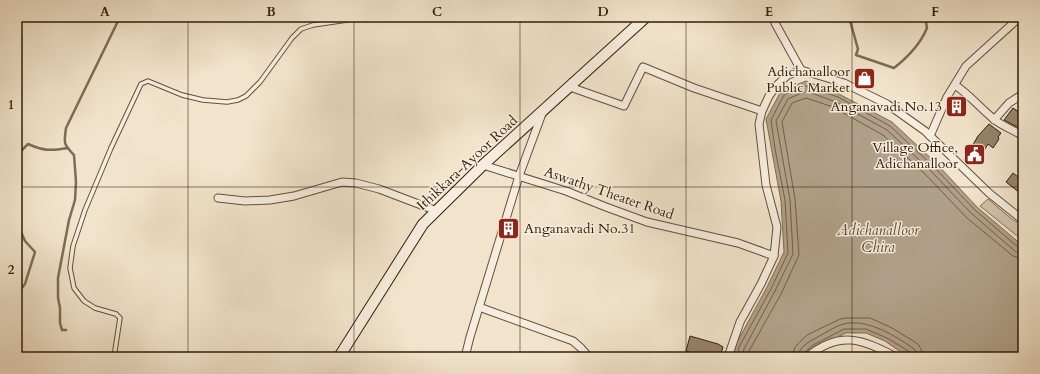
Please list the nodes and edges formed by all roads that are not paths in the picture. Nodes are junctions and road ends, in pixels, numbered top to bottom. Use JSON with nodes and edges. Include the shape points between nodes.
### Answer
{"nodes":[{"id":1,"x":353,"y":17,"type":"edge"},
{"id":2,"x":646,"y":17,"type":"edge"},
{"id":3,"x":773,"y":17,"type":"edge"},
{"id":4,"x":1020,"y":17,"type":"edge"},
{"id":5,"x":801,"y":70,"type":"junction"},
{"id":6,"x":954,"y":85,"type":"junction"},
{"id":7,"x":570,"y":88,"type":"junction"},
{"id":8,"x":1023,"y":94,"type":"edge"},
{"id":9,"x":544,"y":111,"type":"junction"},
{"id":10,"x":762,"y":111,"type":"junction"},
{"id":11,"x":994,"y":120,"type":"junction"},
{"id":12,"x":930,"y":136,"type":"junction"},
{"id":13,"x":1023,"y":136,"type":"edge"},
{"id":14,"x":484,"y":166,"type":"junction"},
{"id":15,"x":519,"y":176,"type":"junction"},
{"id":16,"x":218,"y":198,"type":"dead end"},
{"id":17,"x":437,"y":211,"type":"junction"},
{"id":18,"x":1023,"y":219,"type":"edge"},
{"id":19,"x":774,"y":256,"type":"junction"},
{"id":20,"x":479,"y":307,"type":"junction"},
{"id":21,"x":114,"y":357,"type":"edge"},
{"id":22,"x":339,"y":357,"type":"edge"},
{"id":23,"x":465,"y":357,"type":"edge"},
{"id":24,"x":589,"y":357,"type":"edge"},
{"id":25,"x":728,"y":357,"type":"edge"},
{"id":26,"x":807,"y":357,"type":"edge"},
{"id":27,"x":896,"y":357,"type":"edge"}],
"edges":[{"from":1,"to":21,"type":"lane","via":[[301,29],[260,82],[238,100],[203,100],[182,95],[148,81],[141,84],[85,210],[73,246],[70,268],[74,288],[84,301],[120,318]]},
{"from":2,"to":7,"type":"main road","name":"Ithikkara-Ayoor Road"},
{"from":3,"to":5,"type":"street"},
{"from":4,"to":6,"type":"street","via":[[966,66]]},
{"from":5,"to":10,"type":"street","via":[[788,75],[778,84]]},
{"from":5,"to":12,"type":"street","via":[[844,83],[887,104]]},
{"from":6,"to":11,"type":"street"},
{"from":6,"to":12,"type":"street"},
{"from":7,"to":9,"type":"main road","name":"Ithikkara-Ayoor Road"},
{"from":7,"to":10,"type":"street","via":[[624,106],[643,67],[694,88]]},
{"from":8,"to":11,"type":"street","via":[[1009,103]]},
{"from":9,"to":14,"type":"main road","name":"Ithikkara-Ayoor Road"},
{"from":9,"to":15,"type":"street"},
{"from":10,"to":19,"type":"street","via":[[759,124],[766,185],[777,227]]},
{"from":11,"to":13,"type":"street"},
{"from":12,"to":18,"type":"street","via":[[989,194]]},
{"from":14,"to":15,"type":"street","name":"Aswathy Theater Road"},
{"from":14,"to":17,"type":"main road","name":"Ithikkara-Ayoor Road"},
{"from":15,"to":19,"type":"street","name":"Aswathy Theater Road","via":[[647,222],[738,243]]},
{"from":15,"to":20,"type":"street"},
{"from":16,"to":17,"type":"street","via":[[270,200],[342,182],[379,189]]},
{"from":17,"to":22,"type":"main road","name":"Ithikkara-Ayoor Road","via":[[423,224]]},
{"from":19,"to":25,"type":"street","via":[[740,322]]},
{"from":20,"to":23,"type":"street"},
{"from":20,"to":24,"type":"street","via":[[573,341]]},
{"from":26,"to":27,"type":"street","via":[[825,346],[849,339],[873,345]]}]}
